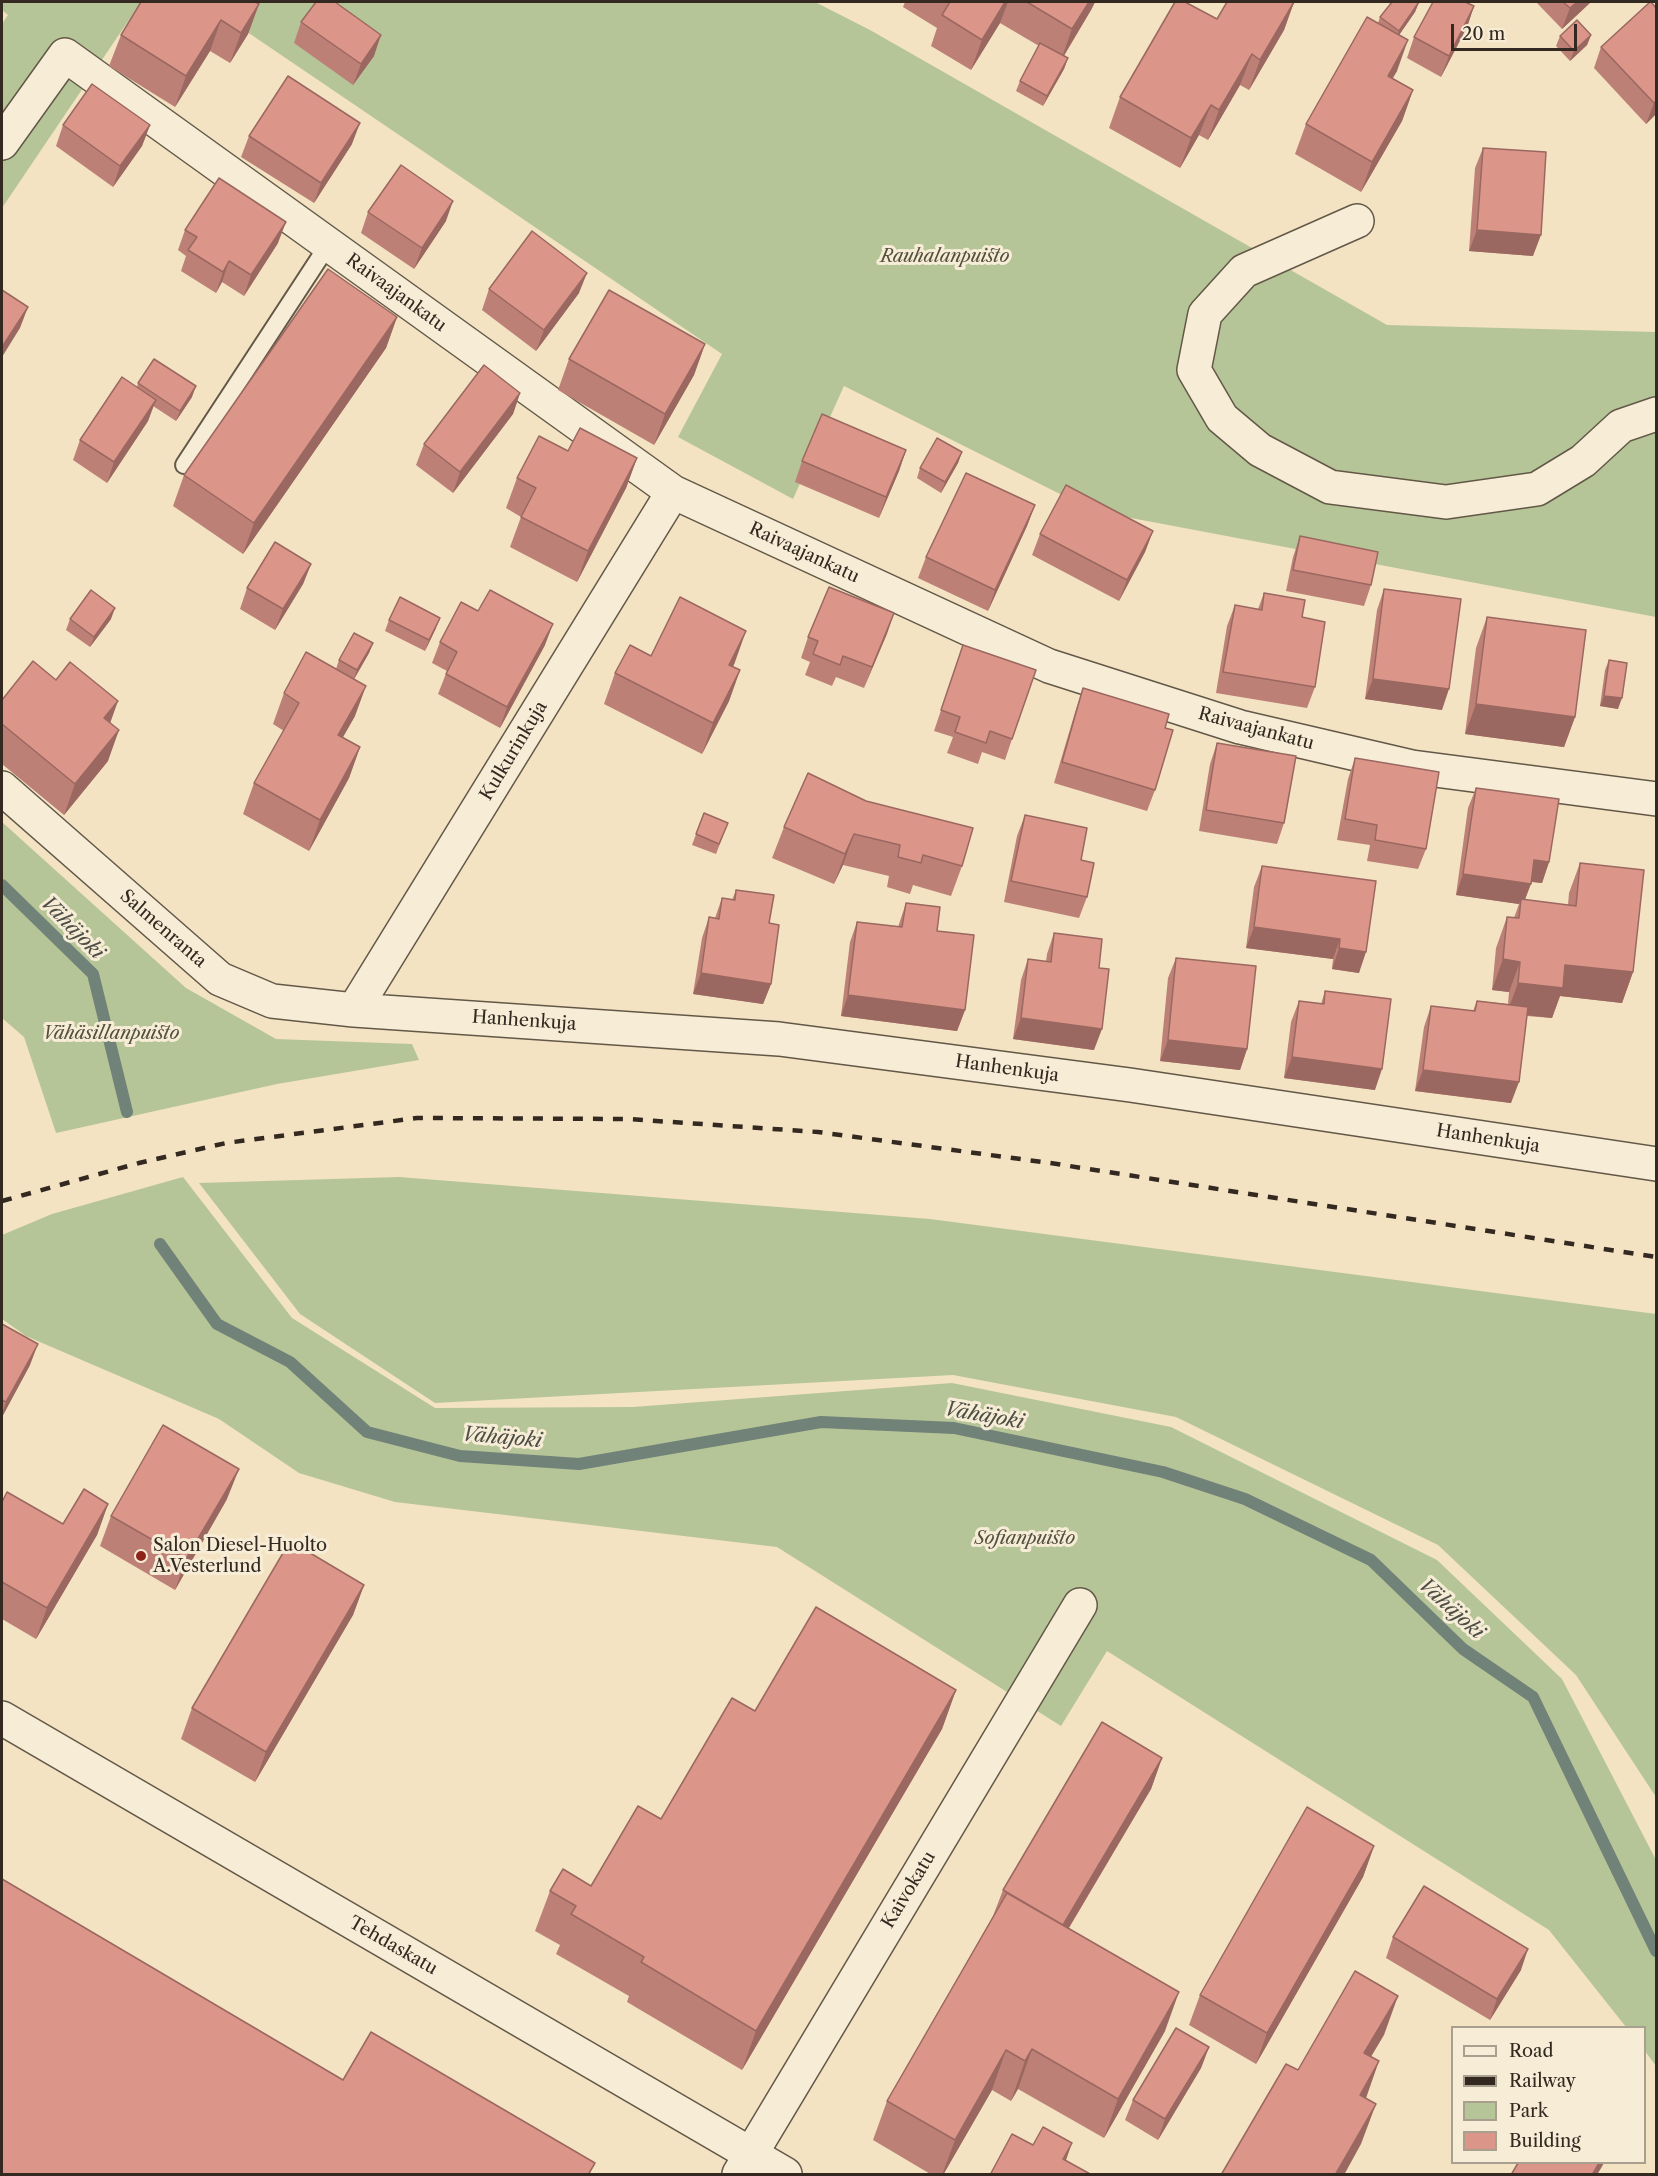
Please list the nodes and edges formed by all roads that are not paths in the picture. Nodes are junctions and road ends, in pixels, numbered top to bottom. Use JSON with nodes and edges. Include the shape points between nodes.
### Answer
{"nodes":[{"id":1,"x":2,"y":143,"type":"edge"},
{"id":2,"x":1357,"y":221,"type":"dead end"},
{"id":3,"x":328,"y":245,"type":"junction"},
{"id":4,"x":1656,"y":414,"type":"edge"},
{"id":5,"x":184,"y":465,"type":"dead end"},
{"id":6,"x":673,"y":492,"type":"junction"},
{"id":7,"x":2,"y":788,"type":"edge"},
{"id":8,"x":1656,"y":799,"type":"edge"},
{"id":9,"x":354,"y":1010,"type":"junction"},
{"id":10,"x":1656,"y":1164,"type":"edge"},
{"id":11,"x":1080,"y":1605,"type":"dead end"},
{"id":12,"x":2,"y":1718,"type":"edge"},
{"id":13,"x":745,"y":2165,"type":"edge"},
{"id":14,"x":784,"y":2175,"type":"edge"}],
"edges":[{"from":1,"to":3,"type":"street","name":"Raivaajankatu","via":[[65,55]]},
{"from":2,"to":4,"type":"street","via":[[1244,271],[1205,314],[1194,370],[1222,418],[1260,450],[1330,487],[1446,502],[1537,489],[1583,461],[1621,426]]},
{"from":3,"to":5,"type":"lane"},
{"from":3,"to":6,"type":"street","name":"Raivaajankatu"},
{"from":6,"to":8,"type":"street","name":"Raivaajankatu","via":[[1049,666],[1240,727],[1412,767]]},
{"from":6,"to":9,"type":"street","name":"Kulkurinkuja"},
{"from":7,"to":9,"type":"street","name":"Salmenranta","via":[[220,979],[272,1001]]},
{"from":9,"to":10,"type":"street","name":"Hanhenkuja","via":[[779,1039],[1130,1085]]},
{"from":11,"to":13,"type":"street","name":"Kaivokatu"},
{"from":12,"to":13,"type":"street","name":"Tehdaskatu"},
{"from":13,"to":14,"type":"street","name":"Tehdaskatu"}]}
